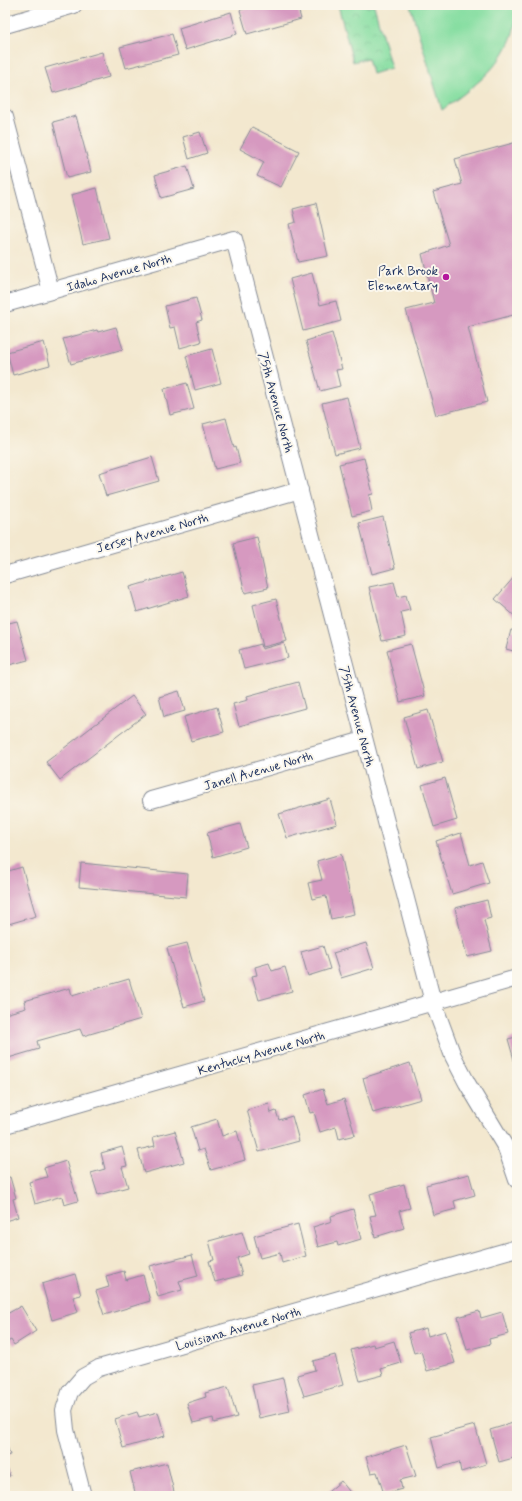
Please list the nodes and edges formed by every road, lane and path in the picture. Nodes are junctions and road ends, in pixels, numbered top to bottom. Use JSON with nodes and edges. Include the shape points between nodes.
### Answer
{"nodes":[{"id":1,"x":74,"y":5,"type":"edge"},
{"id":2,"x":5,"y":25,"type":"edge"},
{"id":3,"x":5,"y":117,"type":"edge"},
{"id":4,"x":234,"y":239,"type":"joint"},
{"id":5,"x":51,"y":292,"type":"junction"},
{"id":6,"x":5,"y":304,"type":"edge"},
{"id":7,"x":300,"y":490,"type":"junction"},
{"id":8,"x":5,"y":574,"type":"edge"},
{"id":9,"x":364,"y":740,"type":"junction"},
{"id":10,"x":151,"y":800,"type":"dead end"},
{"id":11,"x":517,"y":978,"type":"edge"},
{"id":12,"x":433,"y":1002,"type":"junction"},
{"id":13,"x":5,"y":1125,"type":"edge"},
{"id":14,"x":517,"y":1180,"type":"edge"},
{"id":15,"x":517,"y":1248,"type":"edge"},
{"id":16,"x":83,"y":1496,"type":"edge"}],
"edges":[{"from":1,"to":2,"type":"street"},
{"from":3,"to":5,"type":"street"},
{"from":4,"to":5,"type":"street","name":"Idaho Avenue North"},
{"from":4,"to":7,"type":"street","name":"75th Avenue North"},
{"from":5,"to":6,"type":"street","name":"Idaho Avenue North"},
{"from":7,"to":8,"type":"street","name":"Jersey Avenue North"},
{"from":7,"to":9,"type":"street","name":"75th Avenue North"},
{"from":9,"to":10,"type":"street","name":"Janell Avenue North"},
{"from":9,"to":12,"type":"street","name":"75th Avenue North"},
{"from":11,"to":12,"type":"street","name":"Kentucky Avenue North"},
{"from":12,"to":13,"type":"street","name":"Kentucky Avenue North"},
{"from":12,"to":14,"type":"street","name":"75th Avenue North","via":[[452,1056],[506,1148]]},
{"from":15,"to":16,"type":"street","name":"Louisiana Avenue North","via":[[99,1368],[82,1377],[70,1392],[64,1410],[66,1430]]}]}
